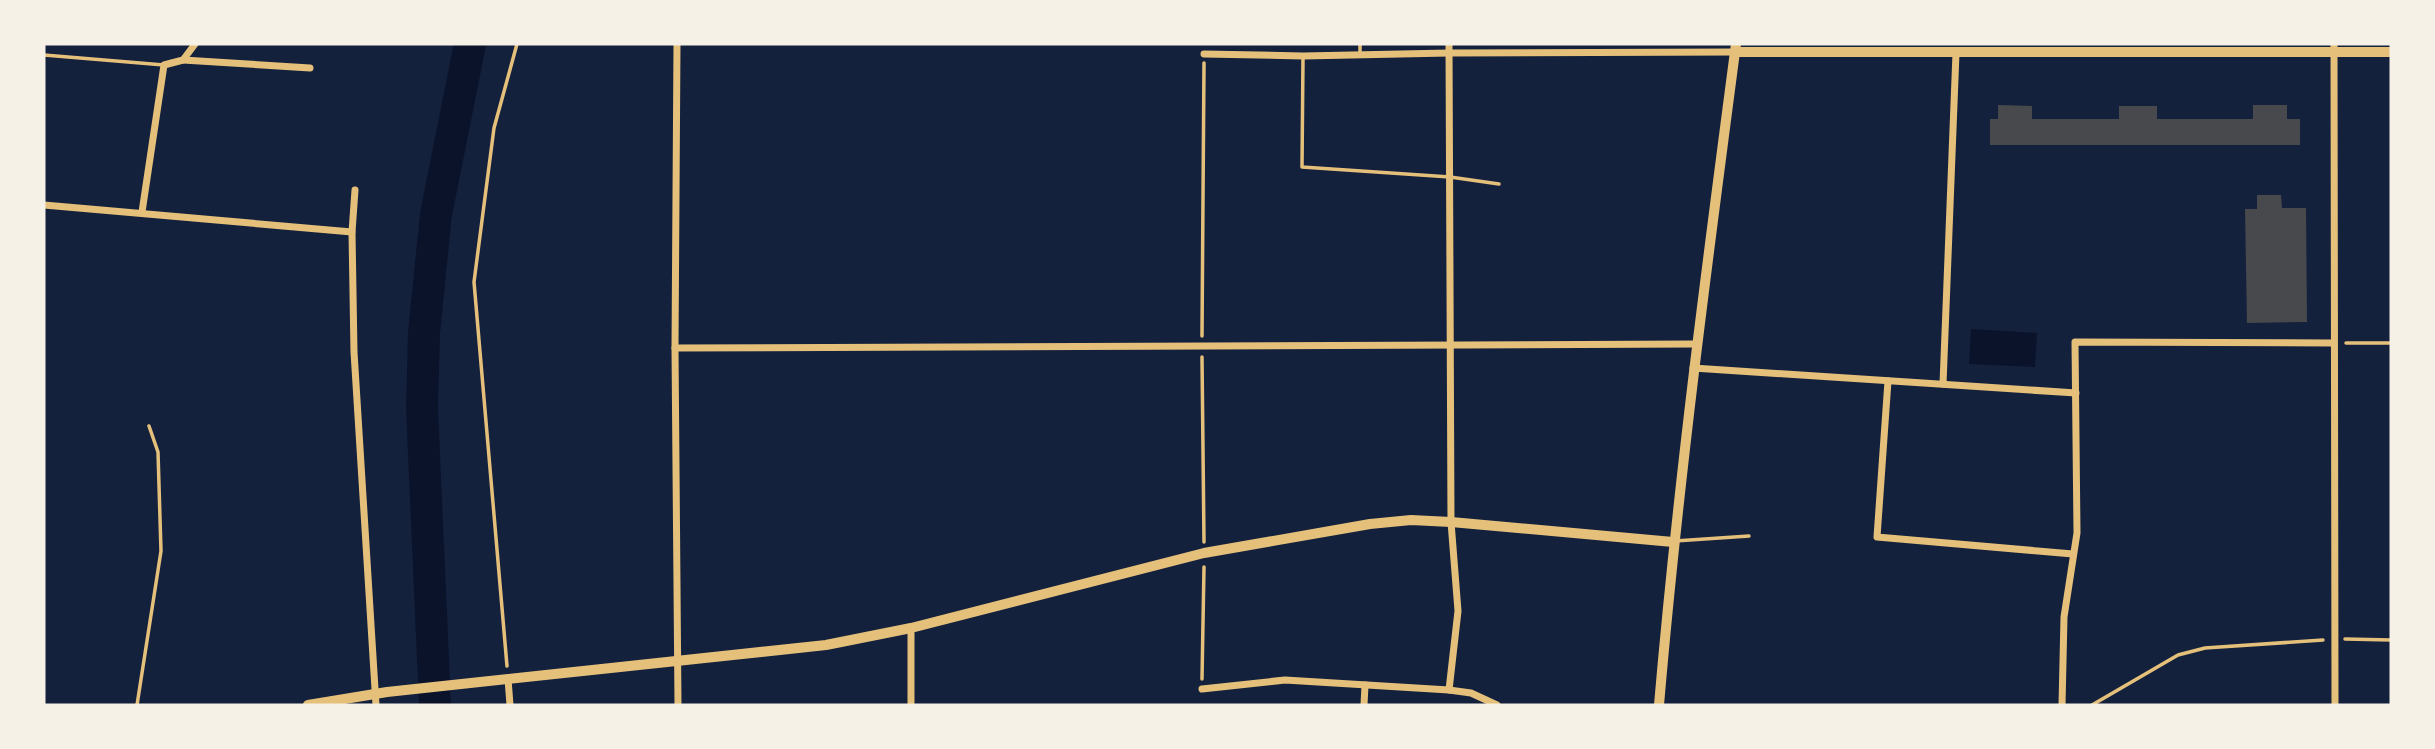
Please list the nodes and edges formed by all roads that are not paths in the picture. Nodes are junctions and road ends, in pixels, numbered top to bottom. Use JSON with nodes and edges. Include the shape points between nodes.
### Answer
{"nodes":[{"id":1,"x":195,"y":44,"type":"edge"},
{"id":2,"x":677,"y":44,"type":"edge"},
{"id":3,"x":1360,"y":44,"type":"edge"},
{"id":4,"x":1449,"y":44,"type":"edge"},
{"id":5,"x":1514,"y":48,"type":"edge"},
{"id":6,"x":1735,"y":48,"type":"edge"},
{"id":7,"x":1831,"y":48,"type":"edge"},
{"id":8,"x":2334,"y":48,"type":"edge"},
{"id":9,"x":2391,"y":52,"type":"edge"},
{"id":10,"x":1450,"y":53,"type":"junction"},
{"id":11,"x":1956,"y":53,"type":"junction"},
{"id":12,"x":1204,"y":54,"type":"road end"},
{"id":13,"x":44,"y":55,"type":"edge"},
{"id":14,"x":1360,"y":55,"type":"junction"},
{"id":15,"x":1304,"y":56,"type":"junction"},
{"id":16,"x":183,"y":60,"type":"junction"},
{"id":17,"x":164,"y":65,"type":"junction"},
{"id":18,"x":310,"y":68,"type":"dead end"},
{"id":19,"x":1450,"y":177,"type":"junction"},
{"id":20,"x":1499,"y":184,"type":"dead end"},
{"id":21,"x":355,"y":190,"type":"dead end"},
{"id":22,"x":44,"y":205,"type":"edge"},
{"id":23,"x":142,"y":212,"type":"junction"},
{"id":24,"x":352,"y":232,"type":"junction"},
{"id":25,"x":2333,"y":343,"type":"junction"},
{"id":26,"x":1696,"y":344,"type":"junction"},
{"id":27,"x":1449,"y":345,"type":"junction"},
{"id":28,"x":675,"y":348,"type":"junction"},
{"id":29,"x":1693,"y":368,"type":"junction"},
{"id":30,"x":1888,"y":381,"type":"junction"},
{"id":31,"x":1943,"y":384,"type":"junction"},
{"id":32,"x":2076,"y":393,"type":"junction"},
{"id":33,"x":149,"y":426,"type":"dead end"},
{"id":34,"x":1451,"y":522,"type":"junction"},
{"id":35,"x":1749,"y":536,"type":"dead end"},
{"id":36,"x":1673,"y":541,"type":"junction"},
{"id":37,"x":2073,"y":554,"type":"junction"},
{"id":38,"x":911,"y":628,"type":"junction"},
{"id":39,"x":679,"y":660,"type":"junction"},
{"id":40,"x":505,"y":680,"type":"junction"},
{"id":41,"x":1365,"y":685,"type":"junction"},
{"id":42,"x":1202,"y":689,"type":"road end"},
{"id":43,"x":1448,"y":690,"type":"junction"},
{"id":44,"x":375,"y":694,"type":"junction"},
{"id":45,"x":137,"y":705,"type":"edge"},
{"id":46,"x":308,"y":705,"type":"edge"},
{"id":47,"x":376,"y":705,"type":"edge"},
{"id":48,"x":510,"y":705,"type":"edge"},
{"id":49,"x":678,"y":705,"type":"edge"},
{"id":50,"x":911,"y":705,"type":"edge"},
{"id":51,"x":1364,"y":705,"type":"edge"},
{"id":52,"x":1497,"y":705,"type":"edge"},
{"id":53,"x":1659,"y":705,"type":"edge"},
{"id":54,"x":2062,"y":705,"type":"edge"},
{"id":55,"x":2335,"y":705,"type":"edge"}],
"edges":[{"from":1,"to":16,"type":"street"},
{"from":2,"to":28,"type":"street"},
{"from":3,"to":14,"type":"lane"},
{"from":4,"to":10,"type":"street"},
{"from":5,"to":6,"type":"street"},
{"from":5,"to":10,"type":"street"},
{"from":6,"to":7,"type":"street"},
{"from":6,"to":26,"type":"street"},
{"from":7,"to":11,"type":"street"},
{"from":8,"to":9,"type":"street"},
{"from":8,"to":11,"type":"street"},
{"from":8,"to":25,"type":"street"},
{"from":10,"to":14,"type":"street"},
{"from":10,"to":19,"type":"street"},
{"from":11,"to":31,"type":"street"},
{"from":12,"to":15,"type":"street"},
{"from":13,"to":17,"type":"lane"},
{"from":14,"to":15,"type":"street"},
{"from":15,"to":19,"type":"lane","via":[[1302,167]]},
{"from":16,"to":17,"type":"street"},
{"from":16,"to":18,"type":"street"},
{"from":17,"to":23,"type":"street"},
{"from":19,"to":20,"type":"lane"},
{"from":19,"to":27,"type":"street"},
{"from":21,"to":24,"type":"street"},
{"from":22,"to":23,"type":"street"},
{"from":23,"to":24,"type":"street"},
{"from":24,"to":44,"type":"street","via":[[354,352]]},
{"from":25,"to":32,"type":"street","via":[[2075,342]]},
{"from":25,"to":55,"type":"street"},
{"from":26,"to":27,"type":"street"},
{"from":26,"to":29,"type":"street"},
{"from":27,"to":28,"type":"street"},
{"from":27,"to":34,"type":"street"},
{"from":28,"to":39,"type":"street"},
{"from":29,"to":30,"type":"street"},
{"from":29,"to":36,"type":"street"},
{"from":30,"to":31,"type":"street"},
{"from":30,"to":37,"type":"street","via":[[1877,537]]},
{"from":31,"to":32,"type":"street"},
{"from":32,"to":37,"type":"street","via":[[2077,533]]},
{"from":33,"to":45,"type":"lane","via":[[158,452],[160,551]]},
{"from":34,"to":36,"type":"street"},
{"from":34,"to":38,"type":"street","via":[[1370,524],[1204,553]]},
{"from":34,"to":43,"type":"street","via":[[1458,611]]},
{"from":35,"to":36,"type":"lane"},
{"from":36,"to":53,"type":"street"},
{"from":37,"to":54,"type":"street","via":[[2064,617]]},
{"from":38,"to":39,"type":"street","via":[[826,645]]},
{"from":38,"to":50,"type":"street"},
{"from":39,"to":40,"type":"street"},
{"from":39,"to":49,"type":"street"},
{"from":40,"to":44,"type":"street"},
{"from":40,"to":48,"type":"street"},
{"from":41,"to":42,"type":"street","via":[[1285,680]]},
{"from":41,"to":43,"type":"street"},
{"from":41,"to":51,"type":"street"},
{"from":43,"to":52,"type":"street","via":[[1471,693]]},
{"from":44,"to":46,"type":"street"},
{"from":44,"to":47,"type":"street"}]}
